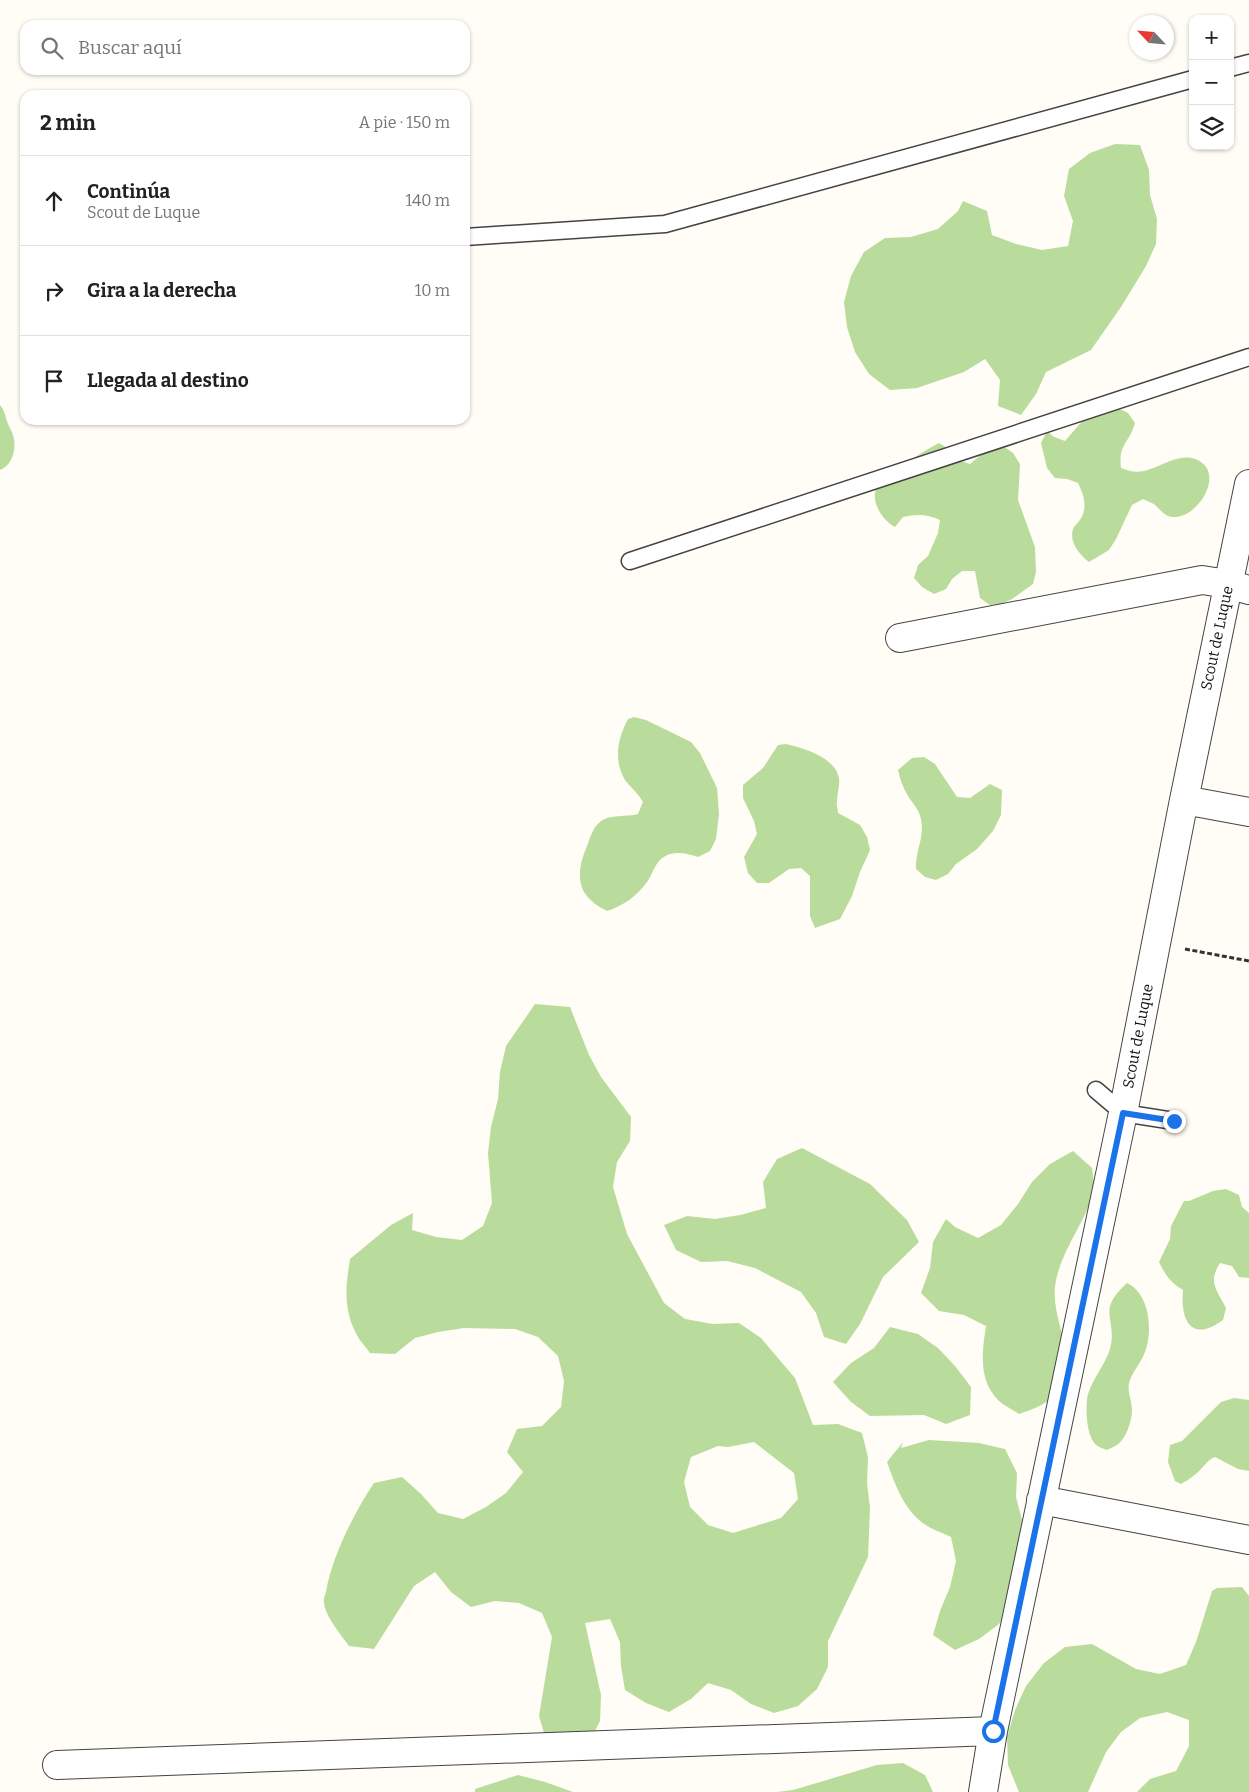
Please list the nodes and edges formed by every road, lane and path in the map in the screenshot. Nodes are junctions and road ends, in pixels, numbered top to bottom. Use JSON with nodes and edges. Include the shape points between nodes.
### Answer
{"nodes":[{"id":1,"x":1249,"y":63,"type":"edge"},
{"id":2,"x":1234,"y":67,"type":"edge"},
{"id":3,"x":1189,"y":80,"type":"edge"},
{"id":4,"x":470,"y":237,"type":"edge"},
{"id":5,"x":1249,"y":357,"type":"edge"},
{"id":6,"x":1249,"y":484,"type":"edge"},
{"id":7,"x":630,"y":561,"type":"dead end"},
{"id":8,"x":1239,"y":587,"type":"edge"},
{"id":9,"x":900,"y":638,"type":"dead end"},
{"id":10,"x":1184,"y":800,"type":"junction"},
{"id":11,"x":1249,"y":812,"type":"edge"},
{"id":12,"x":1193,"y":950,"type":"dead end"},
{"id":13,"x":1249,"y":961,"type":"edge"},
{"id":14,"x":1096,"y":1090,"type":"dead end"},
{"id":15,"x":1123,"y":1113,"type":"junction"},
{"id":16,"x":1174,"y":1121,"type":"dead end"},
{"id":17,"x":1041,"y":1500,"type":"junction"},
{"id":18,"x":1249,"y":1540,"type":"edge"},
{"id":19,"x":993,"y":1731,"type":"junction"},
{"id":20,"x":57,"y":1764,"type":"dead end"},
{"id":21,"x":983,"y":1792,"type":"edge"}],
"edges":[{"from":1,"to":2,"type":"lane"},
{"from":3,"to":4,"type":"lane","via":[[666,224]]},
{"from":5,"to":7,"type":"lane"},
{"from":6,"to":8,"type":"street","name":"Scout de Luque"},
{"from":8,"to":9,"type":"street","via":[[1202,580]]},
{"from":8,"to":10,"type":"street","name":"Scout de Luque"},
{"from":10,"to":11,"type":"street"},
{"from":10,"to":15,"type":"street","name":"Scout de Luque"},
{"from":12,"to":13,"type":"path"},
{"from":14,"to":15,"type":"lane"},
{"from":15,"to":16,"type":"lane"},
{"from":15,"to":17,"type":"street","name":"Scout de Luque"},
{"from":17,"to":18,"type":"street"},
{"from":17,"to":19,"type":"street","name":"Scout de Luque"},
{"from":19,"to":20,"type":"street"},
{"from":19,"to":21,"type":"street","name":"Scout de Luque"}]}
